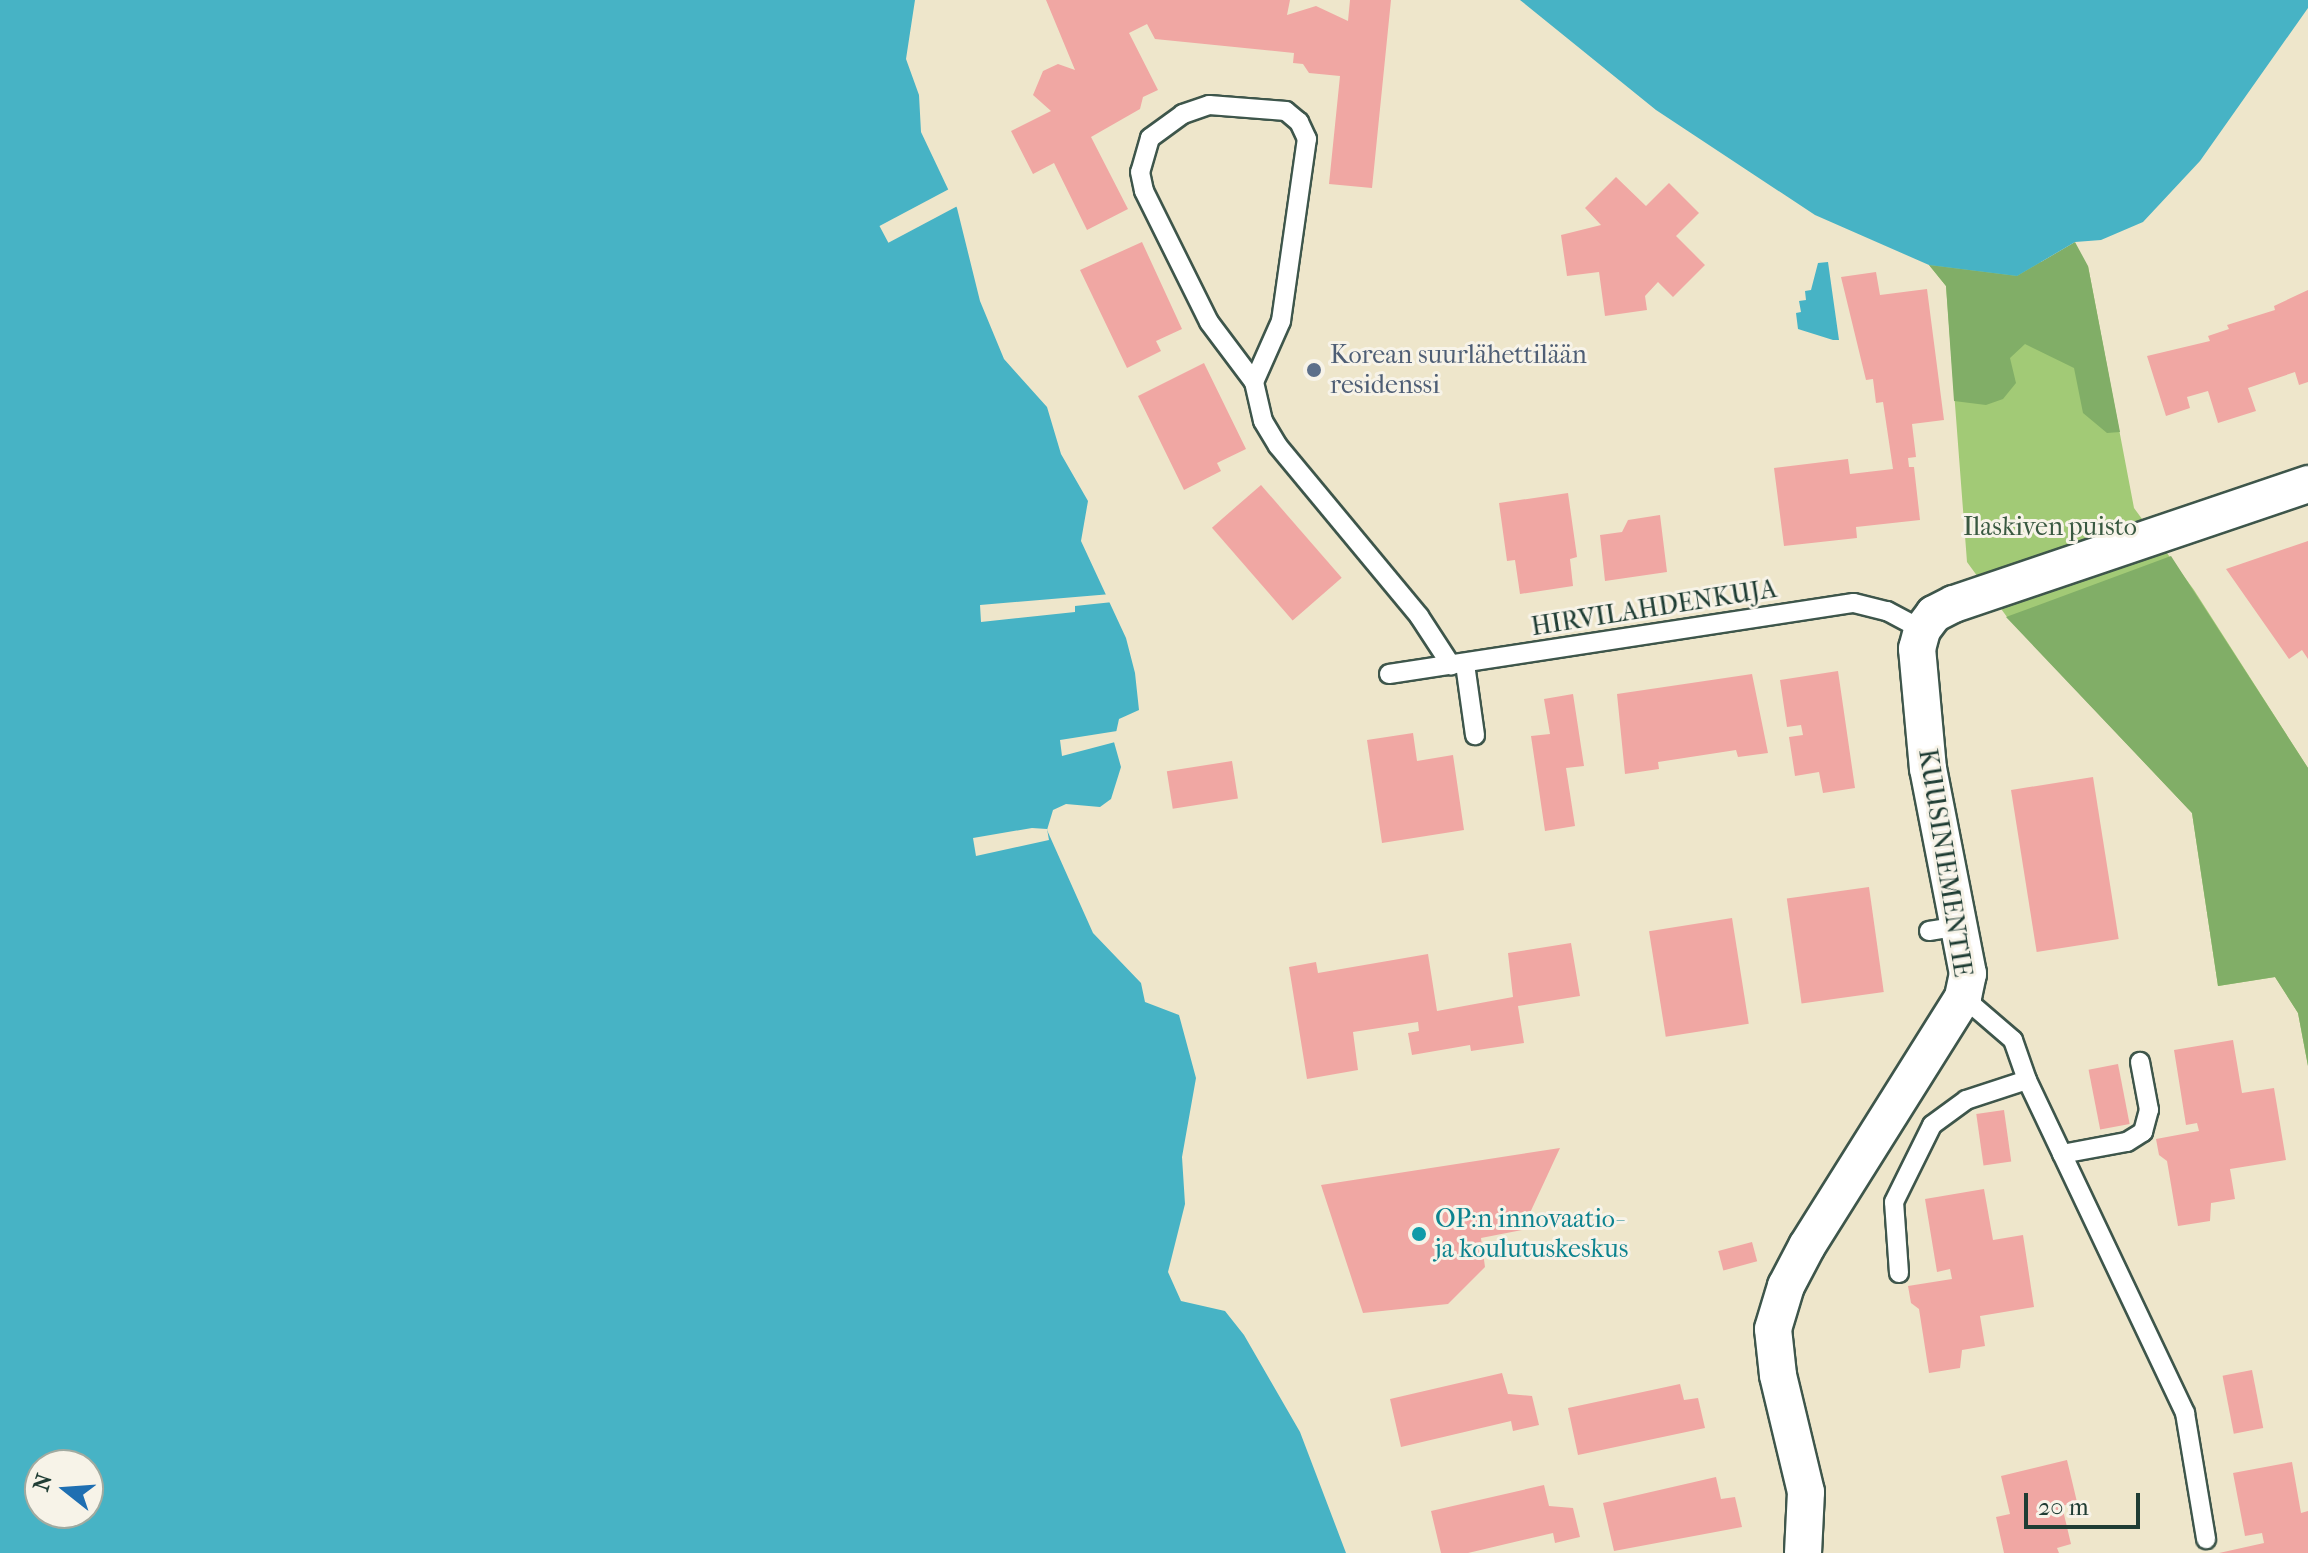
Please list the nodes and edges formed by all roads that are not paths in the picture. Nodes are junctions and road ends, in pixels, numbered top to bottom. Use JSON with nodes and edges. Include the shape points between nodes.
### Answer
{"nodes":[{"id":1,"x":1254,"y":382,"type":"junction"},
{"id":2,"x":2308,"y":484,"type":"edge"},
{"id":3,"x":1922,"y":630,"type":"junction"},
{"id":4,"x":1458,"y":664,"type":"junction"},
{"id":5,"x":1389,"y":674,"type":"dead end"},
{"id":6,"x":1475,"y":735,"type":"dead end"},
{"id":7,"x":1963,"y":997,"type":"junction"},
{"id":8,"x":2140,"y":1062,"type":"dead end"},
{"id":9,"x":2027,"y":1080,"type":"junction"},
{"id":10,"x":2062,"y":1154,"type":"junction"},
{"id":11,"x":1899,"y":1273,"type":"dead end"},
{"id":12,"x":2206,"y":1539,"type":"dead end"},
{"id":13,"x":1803,"y":1553,"type":"edge"}],
"edges":[{"from":1,"to":1,"type":"lane","via":[[1281,321],[1307,139],[1286,111],[1209,105],[1183,114],[1150,138],[1140,172],[1209,322]]},
{"from":1,"to":4,"type":"lane","via":[[1263,421],[1278,446]]},
{"from":2,"to":3,"type":"street","via":[[1954,604],[1934,614]]},
{"from":3,"to":4,"type":"lane","name":"HIRVILAHDENKUJA","via":[[1887,611],[1854,603]]},
{"from":3,"to":7,"type":"street","name":"KUUSINIEMENTIE","via":[[1917,649],[1942,929],[1968,974]]},
{"from":4,"to":5,"type":"lane","name":"HIRVILAHDENKUJA"},
{"from":4,"to":6,"type":"lane"},
{"from":7,"to":9,"type":"lane","via":[[2013,1040]]},
{"from":7,"to":13,"type":"street","name":"KUUSINIEMENTIE","via":[[1807,1246],[1786,1286],[1773,1329],[1778,1375],[1806,1492]]},
{"from":8,"to":10,"type":"lane","via":[[2149,1110],[2143,1132],[2127,1142]]},
{"from":9,"to":10,"type":"lane"},
{"from":9,"to":11,"type":"lane","via":[[1966,1100],[1932,1125],[1894,1202]]},
{"from":10,"to":12,"type":"lane","via":[[2185,1413]]}]}
